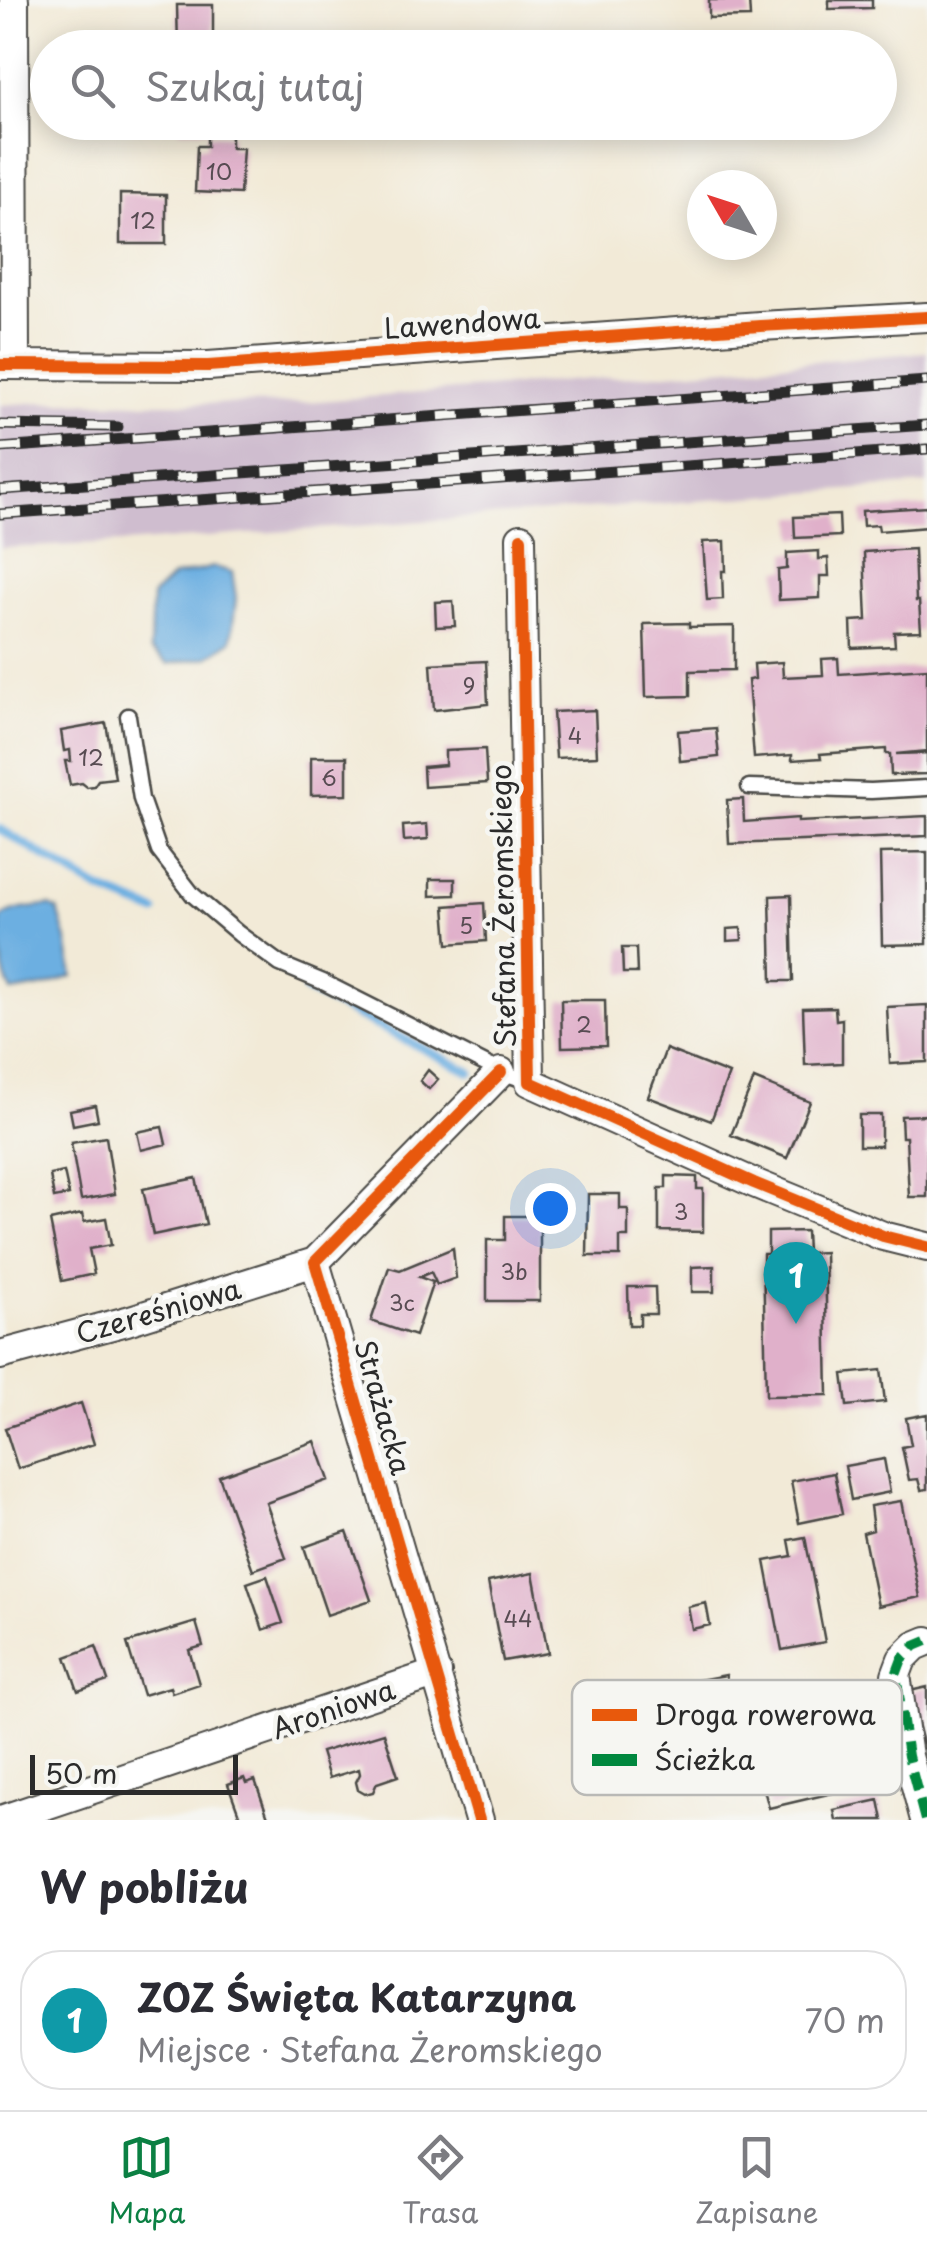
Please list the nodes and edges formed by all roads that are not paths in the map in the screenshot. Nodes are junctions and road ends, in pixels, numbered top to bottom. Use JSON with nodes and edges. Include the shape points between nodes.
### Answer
{"nodes":[{"id":1,"x":14,"y":0,"type":"edge"},
{"id":2,"x":927,"y":317,"type":"edge"},
{"id":3,"x":7,"y":365,"type":"edge"},
{"id":4,"x":521,"y":538,"type":"dead end"},
{"id":5,"x":128,"y":716,"type":"dead end"},
{"id":6,"x":749,"y":788,"type":"dead end"},
{"id":7,"x":927,"y":788,"type":"edge"},
{"id":8,"x":500,"y":1072,"type":"junction"},
{"id":9,"x":530,"y":1082,"type":"junction"},
{"id":10,"x":927,"y":1247,"type":"edge"},
{"id":11,"x":316,"y":1262,"type":"junction"},
{"id":12,"x":0,"y":1355,"type":"edge"},
{"id":13,"x":927,"y":1641,"type":"edge"},
{"id":14,"x":437,"y":1673,"type":"junction"},
{"id":15,"x":897,"y":1680,"type":"edge"},
{"id":16,"x":902,"y":1716,"type":"edge"},
{"id":17,"x":1,"y":1820,"type":"edge"},
{"id":18,"x":479,"y":1820,"type":"edge"},
{"id":19,"x":925,"y":1820,"type":"edge"}],
"edges":[{"from":1,"to":3,"type":"street"},
{"from":2,"to":3,"type":"street","name":"Lawendowa","via":[[208,366]]},
{"from":4,"to":9,"type":"street","name":"Stefana Żeromskiego"},
{"from":5,"to":8,"type":"lane","via":[[141,798],[158,851],[192,894],[280,964]]},
{"from":6,"to":7,"type":"lane"},
{"from":8,"to":9,"type":"lane"},
{"from":8,"to":11,"type":"street"},
{"from":9,"to":10,"type":"street","name":"Stefana Żeromskiego","via":[[754,1183]]},
{"from":11,"to":12,"type":"street","name":"Czereśniowa"},
{"from":11,"to":14,"type":"street","name":"Strażacka"},
{"from":13,"to":15,"type":"street","via":[[902,1659]]},
{"from":14,"to":17,"type":"street","name":"Aroniowa"},
{"from":14,"to":18,"type":"street","name":"Strażacka"},
{"from":16,"to":19,"type":"street"}]}
